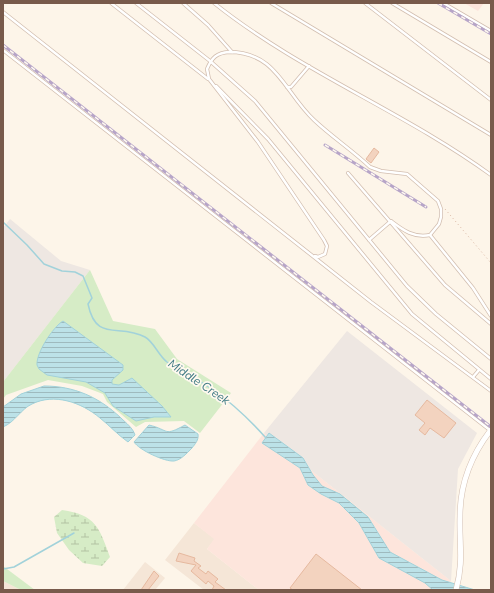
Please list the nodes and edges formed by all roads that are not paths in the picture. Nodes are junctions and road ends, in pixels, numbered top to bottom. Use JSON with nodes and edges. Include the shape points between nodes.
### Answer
{"nodes":[{"id":1,"x":111,"y":3,"type":"edge"},
{"id":2,"x":136,"y":3,"type":"edge"},
{"id":3,"x":183,"y":3,"type":"edge"},
{"id":4,"x":214,"y":3,"type":"edge"},
{"id":5,"x":272,"y":3,"type":"edge"},
{"id":6,"x":365,"y":3,"type":"edge"},
{"id":7,"x":392,"y":3,"type":"edge"},
{"id":8,"x":443,"y":3,"type":"edge"},
{"id":9,"x":3,"y":12,"type":"edge"},
{"id":10,"x":491,"y":31,"type":"edge"},
{"id":11,"x":3,"y":50,"type":"edge"},
{"id":12,"x":232,"y":52,"type":"junction"},
{"id":13,"x":210,"y":61,"type":"junction"},
{"id":14,"x":491,"y":62,"type":"edge"},
{"id":15,"x":309,"y":66,"type":"junction"},
{"id":16,"x":209,"y":79,"type":"junction"},
{"id":17,"x":286,"y":87,"type":"junction"},
{"id":18,"x":491,"y":100,"type":"edge"},
{"id":19,"x":491,"y":135,"type":"edge"},
{"id":20,"x":348,"y":173,"type":"dead end"},
{"id":21,"x":491,"y":175,"type":"edge"},
{"id":22,"x":391,"y":221,"type":"junction"},
{"id":23,"x":430,"y":235,"type":"junction"},
{"id":24,"x":369,"y":240,"type":"junction"},
{"id":25,"x":313,"y":255,"type":"junction"},
{"id":26,"x":491,"y":316,"type":"edge"},
{"id":27,"x":491,"y":324,"type":"edge"},
{"id":28,"x":491,"y":359,"type":"edge"},
{"id":29,"x":479,"y":370,"type":"junction"},
{"id":30,"x":473,"y":377,"type":"junction"},
{"id":31,"x":491,"y":379,"type":"edge"},
{"id":32,"x":491,"y":391,"type":"edge"},
{"id":33,"x":491,"y":431,"type":"edge"},
{"id":34,"x":456,"y":590,"type":"edge"}],
"edges":[{"from":1,"to":16,"type":"lane"},
{"from":2,"to":13,"type":"lane"},
{"from":3,"to":12,"type":"lane","via":[[208,25]]},
{"from":4,"to":15,"type":"lane","via":[[260,38]]},
{"from":5,"to":19,"type":"lane"},
{"from":6,"to":18,"type":"lane"},
{"from":7,"to":14,"type":"lane"},
{"from":8,"to":10,"type":"lane"},
{"from":9,"to":25,"type":"lane"},
{"from":11,"to":33,"type":"lane"},
{"from":12,"to":13,"type":"lane","via":[[216,54]]},
{"from":12,"to":17,"type":"lane","via":[[251,55],[261,60],[275,70]]},
{"from":13,"to":16,"type":"lane","via":[[207,69]]},
{"from":13,"to":24,"type":"lane","via":[[255,101]]},
{"from":15,"to":17,"type":"lane","via":[[291,86]]},
{"from":15,"to":21,"type":"lane","via":[[402,119]]},
{"from":16,"to":25,"type":"lane","via":[[258,142],[324,240],[327,246],[325,254],[318,257]]},
{"from":16,"to":29,"type":"lane","via":[[268,139],[412,314]]},
{"from":17,"to":23,"type":"lane","via":[[314,120],[370,167],[407,174],[438,201],[441,209],[439,224]]},
{"from":20,"to":22,"type":"lane"},
{"from":22,"to":23,"type":"lane","via":[[413,236]]},
{"from":22,"to":24,"type":"lane"},
{"from":22,"to":27,"type":"lane","via":[[445,285]]},
{"from":23,"to":26,"type":"lane","via":[[473,288]]},
{"from":24,"to":28,"type":"lane","via":[[422,302]]},
{"from":25,"to":30,"type":"lane","via":[[371,302]]},
{"from":29,"to":30,"type":"lane"},
{"from":29,"to":31,"type":"lane"},
{"from":30,"to":32,"type":"lane"},
{"from":33,"to":34,"type":"street","via":[[470,464],[462,491],[462,558]]}]}
